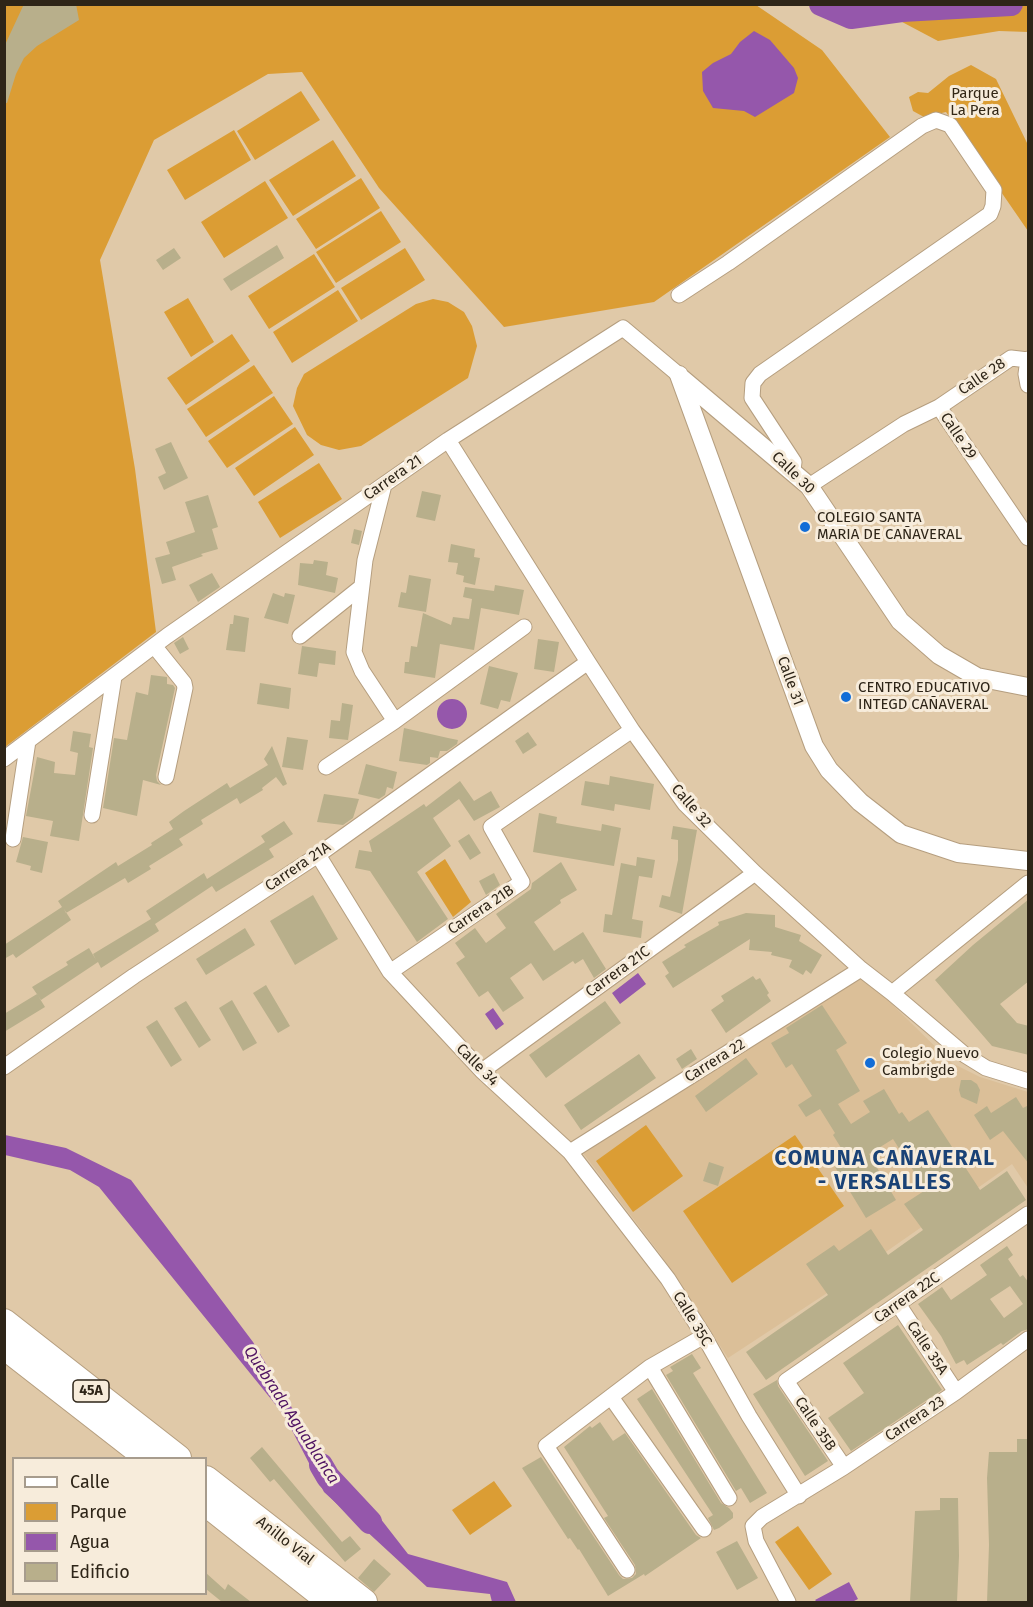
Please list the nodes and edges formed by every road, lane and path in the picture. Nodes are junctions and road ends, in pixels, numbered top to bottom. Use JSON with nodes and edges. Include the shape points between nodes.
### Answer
{"nodes":[{"id":1,"x":679,"y":294,"type":"dead end"},
{"id":2,"x":623,"y":328,"type":"joint"},
{"id":3,"x":1028,"y":359,"type":"edge"},
{"id":4,"x":679,"y":375,"type":"junction"},
{"id":5,"x":1029,"y":385,"type":"edge"},
{"id":6,"x":939,"y":407,"type":"junction"},
{"id":7,"x":448,"y":440,"type":"junction"},
{"id":8,"x":793,"y":470,"type":"junction"},
{"id":9,"x":384,"y":485,"type":"junction"},
{"id":10,"x":810,"y":486,"type":"junction"},
{"id":11,"x":1025,"y":534,"type":"edge"},
{"id":12,"x":360,"y":588,"type":"junction"},
{"id":13,"x":524,"y":627,"type":"dead end"},
{"id":14,"x":300,"y":636,"type":"dead end"},
{"id":15,"x":154,"y":647,"type":"junction"},
{"id":16,"x":588,"y":662,"type":"junction"},
{"id":17,"x":114,"y":677,"type":"junction"},
{"id":18,"x":1029,"y":687,"type":"edge"},
{"id":19,"x":394,"y":721,"type":"junction"},
{"id":20,"x":632,"y":730,"type":"junction"},
{"id":21,"x":28,"y":741,"type":"junction"},
{"id":22,"x":4,"y":759,"type":"edge"},
{"id":23,"x":326,"y":767,"type":"dead end"},
{"id":24,"x":166,"y":777,"type":"dead end"},
{"id":25,"x":92,"y":815,"type":"dead end"},
{"id":26,"x":14,"y":839,"type":"dead end"},
{"id":27,"x":318,"y":855,"type":"junction"},
{"id":28,"x":1029,"y":861,"type":"edge"},
{"id":29,"x":755,"y":873,"type":"junction"},
{"id":30,"x":1029,"y":883,"type":"edge"},
{"id":31,"x":861,"y":969,"type":"junction"},
{"id":32,"x":390,"y":972,"type":"junction"},
{"id":33,"x":892,"y":993,"type":"junction"},
{"id":34,"x":4,"y":1067,"type":"edge"},
{"id":35,"x":482,"y":1071,"type":"junction"},
{"id":36,"x":1029,"y":1081,"type":"edge"},
{"id":37,"x":570,"y":1152,"type":"junction"},
{"id":38,"x":1029,"y":1214,"type":"edge"},
{"id":39,"x":898,"y":1304,"type":"junction"},
{"id":40,"x":4,"y":1322,"type":"edge"},
{"id":41,"x":704,"y":1336,"type":"junction"},
{"id":42,"x":1029,"y":1339,"type":"edge"},
{"id":43,"x":4,"y":1346,"type":"edge"},
{"id":44,"x":650,"y":1367,"type":"junction"},
{"id":45,"x":786,"y":1382,"type":"joint"},
{"id":46,"x":956,"y":1392,"type":"junction"},
{"id":47,"x":611,"y":1397,"type":"junction"},
{"id":48,"x":147,"y":1457,"type":"edge"},
{"id":49,"x":177,"y":1457,"type":"edge"},
{"id":50,"x":844,"y":1467,"type":"junction"},
{"id":51,"x":207,"y":1480,"type":"edge"},
{"id":52,"x":799,"y":1496,"type":"junction"},
{"id":53,"x":729,"y":1498,"type":"dead end"},
{"id":54,"x":207,"y":1504,"type":"edge"},
{"id":55,"x":704,"y":1529,"type":"dead end"},
{"id":56,"x":627,"y":1570,"type":"dead end"},
{"id":57,"x":331,"y":1602,"type":"edge"},
{"id":58,"x":364,"y":1602,"type":"edge"},
{"id":59,"x":788,"y":1602,"type":"edge"}],
"edges":[{"from":1,"to":8,"type":"street","via":[[936,120],[950,125],[994,190],[990,214],[760,374],[753,383],[752,398],[794,462]]},
{"from":2,"to":4,"type":"street","name":"Calle 30"},
{"from":2,"to":7,"type":"street","name":"Carrera 21"},
{"from":3,"to":5,"type":"street","name":"Calle 28"},
{"from":3,"to":6,"type":"street","name":"Calle 28","via":[[1011,357]]},
{"from":4,"to":8,"type":"street","name":"Calle 30"},
{"from":4,"to":28,"type":"street","name":"Calle 31","via":[[814,746],[829,770],[860,802],[901,834],[958,853]]},
{"from":6,"to":10,"type":"street","name":"Calle 29","via":[[904,424]]},
{"from":6,"to":11,"type":"street","name":"Calle 29"},
{"from":7,"to":9,"type":"street","name":"Carrera 21"},
{"from":7,"to":16,"type":"street","name":"Calle 32"},
{"from":8,"to":10,"type":"street","name":"Calle 30"},
{"from":9,"to":12,"type":"street"},
{"from":9,"to":15,"type":"street","name":"Carrera 21"},
{"from":10,"to":18,"type":"street","name":"Calle 30","via":[[900,621],[939,654],[977,677]]},
{"from":12,"to":14,"type":"street"},
{"from":12,"to":19,"type":"street","via":[[354,652]]},
{"from":13,"to":19,"type":"street"},
{"from":15,"to":17,"type":"street","name":"Carrera 21"},
{"from":15,"to":24,"type":"street","via":[[185,688]]},
{"from":16,"to":20,"type":"street","name":"Calle 32"},
{"from":16,"to":27,"type":"street","name":"Carrera 21A"},
{"from":17,"to":21,"type":"street","name":"Carrera 21"},
{"from":17,"to":25,"type":"street"},
{"from":19,"to":23,"type":"street"},
{"from":20,"to":29,"type":"street","name":"Calle 32","via":[[685,804]]},
{"from":20,"to":32,"type":"street","name":"Carrera 21B","via":[[491,827],[522,882]]},
{"from":21,"to":22,"type":"street","name":"Carrera 21"},
{"from":21,"to":26,"type":"street"},
{"from":27,"to":32,"type":"street"},
{"from":27,"to":34,"type":"street","name":"Carrera 21A"},
{"from":29,"to":31,"type":"street","name":"Calle 32"},
{"from":29,"to":35,"type":"street","name":"Carrera 21C"},
{"from":30,"to":33,"type":"street"},
{"from":31,"to":33,"type":"street","name":"Calle 32"},
{"from":31,"to":37,"type":"street","name":"Carrera 22"},
{"from":32,"to":35,"type":"street","name":"Calle 34"},
{"from":33,"to":36,"type":"street","name":"Calle 32","via":[[964,1055],[986,1068]]},
{"from":35,"to":37,"type":"street","name":"Calle 34"},
{"from":37,"to":41,"type":"street","name":"Calle 35C","via":[[668,1279]]},
{"from":38,"to":39,"type":"street","name":"Carrera 22C"},
{"from":39,"to":45,"type":"street","name":"Carrera 22C"},
{"from":39,"to":46,"type":"street","name":"Calle 35A"},
{"from":40,"to":49,"type":"highway","number":"45A"},
{"from":41,"to":44,"type":"street"},
{"from":41,"to":52,"type":"street","name":"Calle 35C"},
{"from":42,"to":46,"type":"street","name":"Carrera 23"},
{"from":43,"to":48,"type":"highway","number":"45A"},
{"from":44,"to":47,"type":"street"},
{"from":44,"to":53,"type":"street"},
{"from":45,"to":50,"type":"street","name":"Calle 35B"},
{"from":46,"to":50,"type":"street","name":"Carrera 23"},
{"from":47,"to":55,"type":"street"},
{"from":47,"to":56,"type":"street","via":[[546,1446]]},
{"from":50,"to":52,"type":"street","name":"Carrera 23"},
{"from":51,"to":58,"type":"highway","name":"Anillo Víal"},
{"from":52,"to":59,"type":"street","name":"Carrera 23","via":[[753,1526],[756,1541]]},
{"from":54,"to":57,"type":"highway","name":"Anillo Víal"}]}
